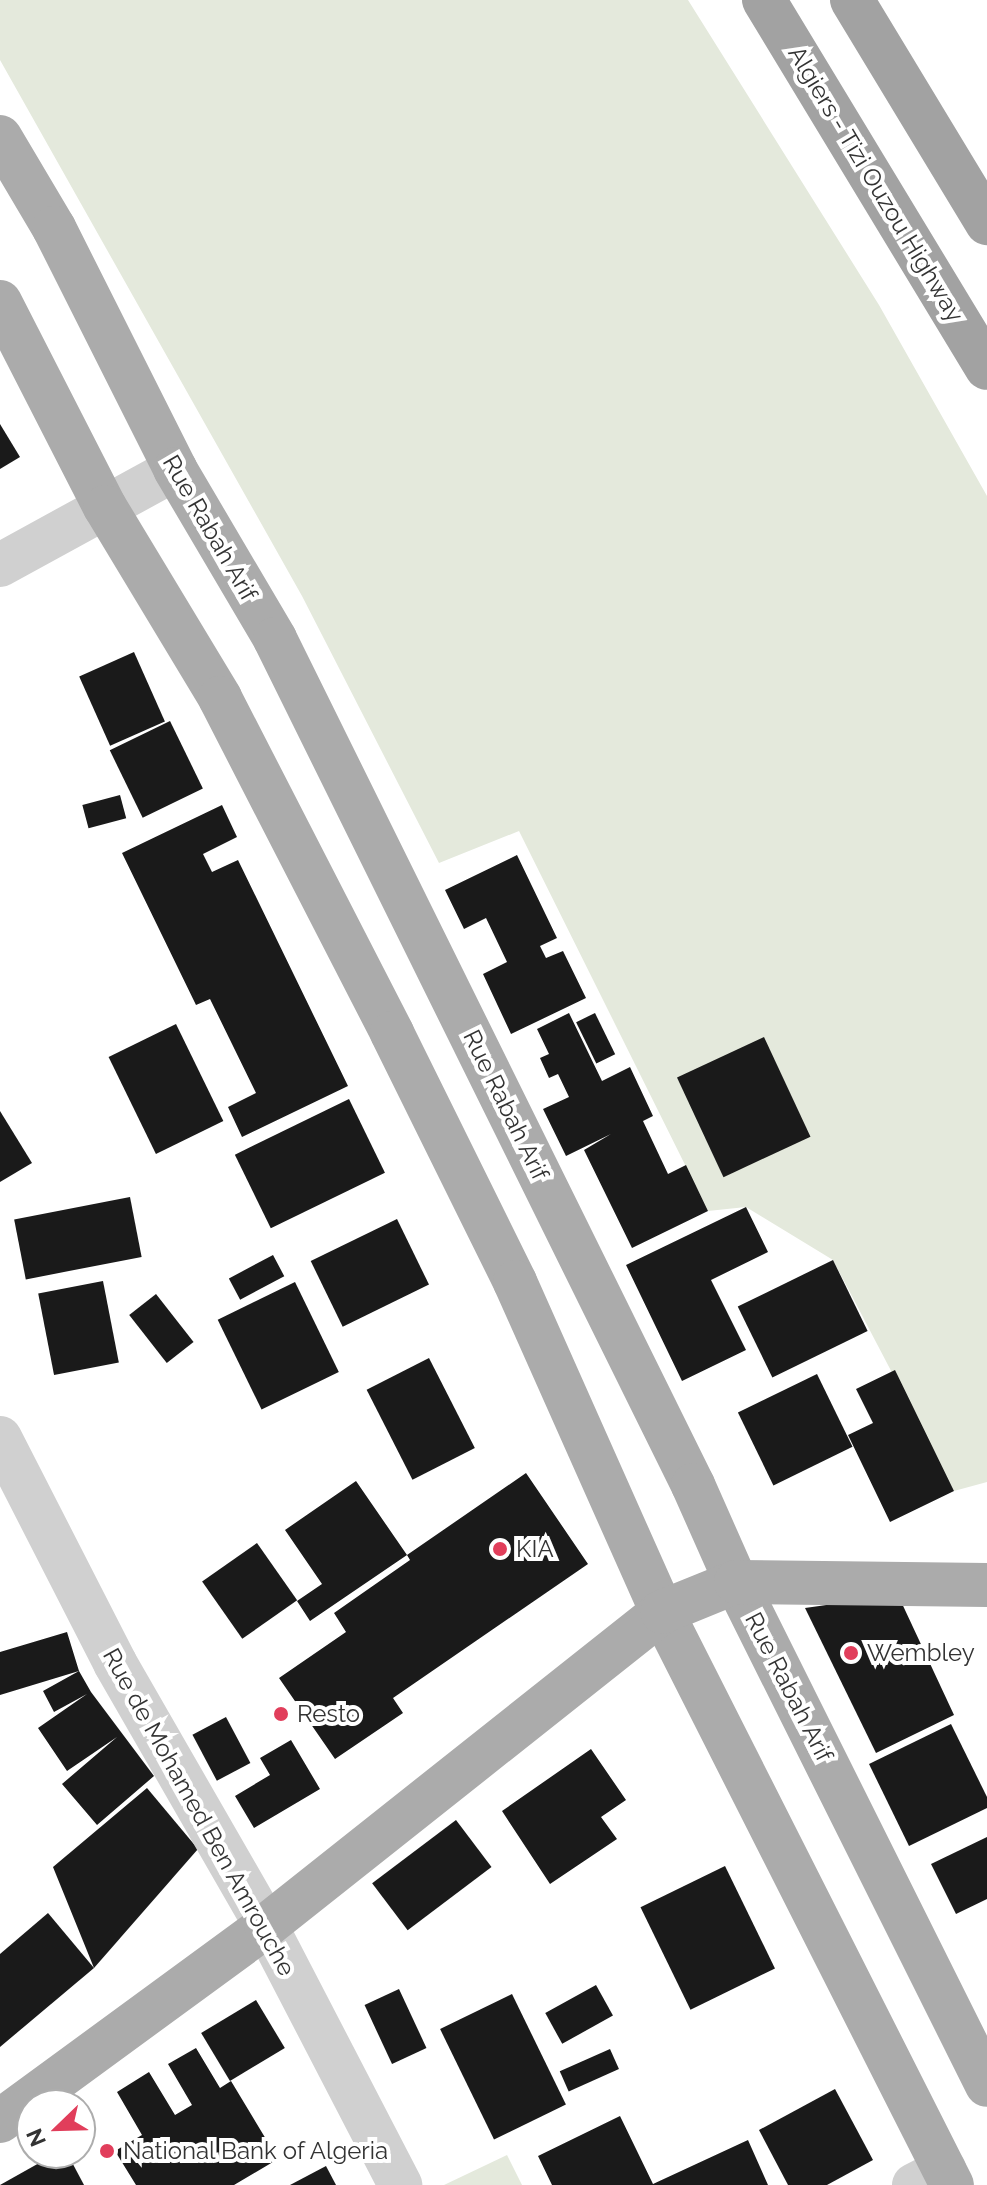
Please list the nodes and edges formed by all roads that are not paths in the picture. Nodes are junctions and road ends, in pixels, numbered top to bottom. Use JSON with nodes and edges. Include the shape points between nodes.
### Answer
{"nodes":[{"id":1,"x":764,"y":0,"type":"edge"},
{"id":2,"x":852,"y":0,"type":"edge"},
{"id":3,"x":0,"y":137,"type":"edge"},
{"id":4,"x":987,"y":223,"type":"edge"},
{"id":5,"x":0,"y":302,"type":"edge"},
{"id":6,"x":987,"y":368,"type":"edge"},
{"id":7,"x":175,"y":469,"type":"junction"},
{"id":8,"x":105,"y":507,"type":"junction"},
{"id":9,"x":0,"y":565,"type":"edge"},
{"id":10,"x":0,"y":1438,"type":"edge"},
{"id":11,"x":736,"y":1582,"type":"junction"},
{"id":12,"x":987,"y":1585,"type":"edge"},
{"id":13,"x":662,"y":1612,"type":"junction"},
{"id":14,"x":266,"y":1926,"type":"junction"},
{"id":15,"x":987,"y":2085,"type":"edge"},
{"id":16,"x":0,"y":2121,"type":"edge"},
{"id":17,"x":937,"y":2180,"type":"edge"},
{"id":18,"x":400,"y":2185,"type":"edge"}],
"edges":[{"from":1,"to":6,"type":"highway","name":"Algiers - Tizi Ouzou Highway"},
{"from":2,"to":4,"type":"highway"},
{"from":3,"to":7,"type":"main road","name":"Rue Rabah Arif","via":[[54,228]]},
{"from":5,"to":8,"type":"main road"},
{"from":7,"to":8,"type":"street"},
{"from":7,"to":11,"type":"main road","name":"Rue Rabah Arif","via":[[282,653]]},
{"from":8,"to":9,"type":"street"},
{"from":8,"to":13,"type":"main road","via":[[220,698],[392,1033],[515,1282]]},
{"from":10,"to":14,"type":"street","name":"Rue de Mohamed Ben Amrouche","via":[[115,1663]]},
{"from":11,"to":12,"type":"main road"},
{"from":11,"to":13,"type":"main road"},
{"from":11,"to":15,"type":"main road","name":"Rue Rabah Arif"},
{"from":13,"to":14,"type":"main road"},
{"from":13,"to":17,"type":"main road"},
{"from":14,"to":16,"type":"main road"},
{"from":14,"to":18,"type":"street","name":"Rue de Mohamed Ben Amrouche"}]}
